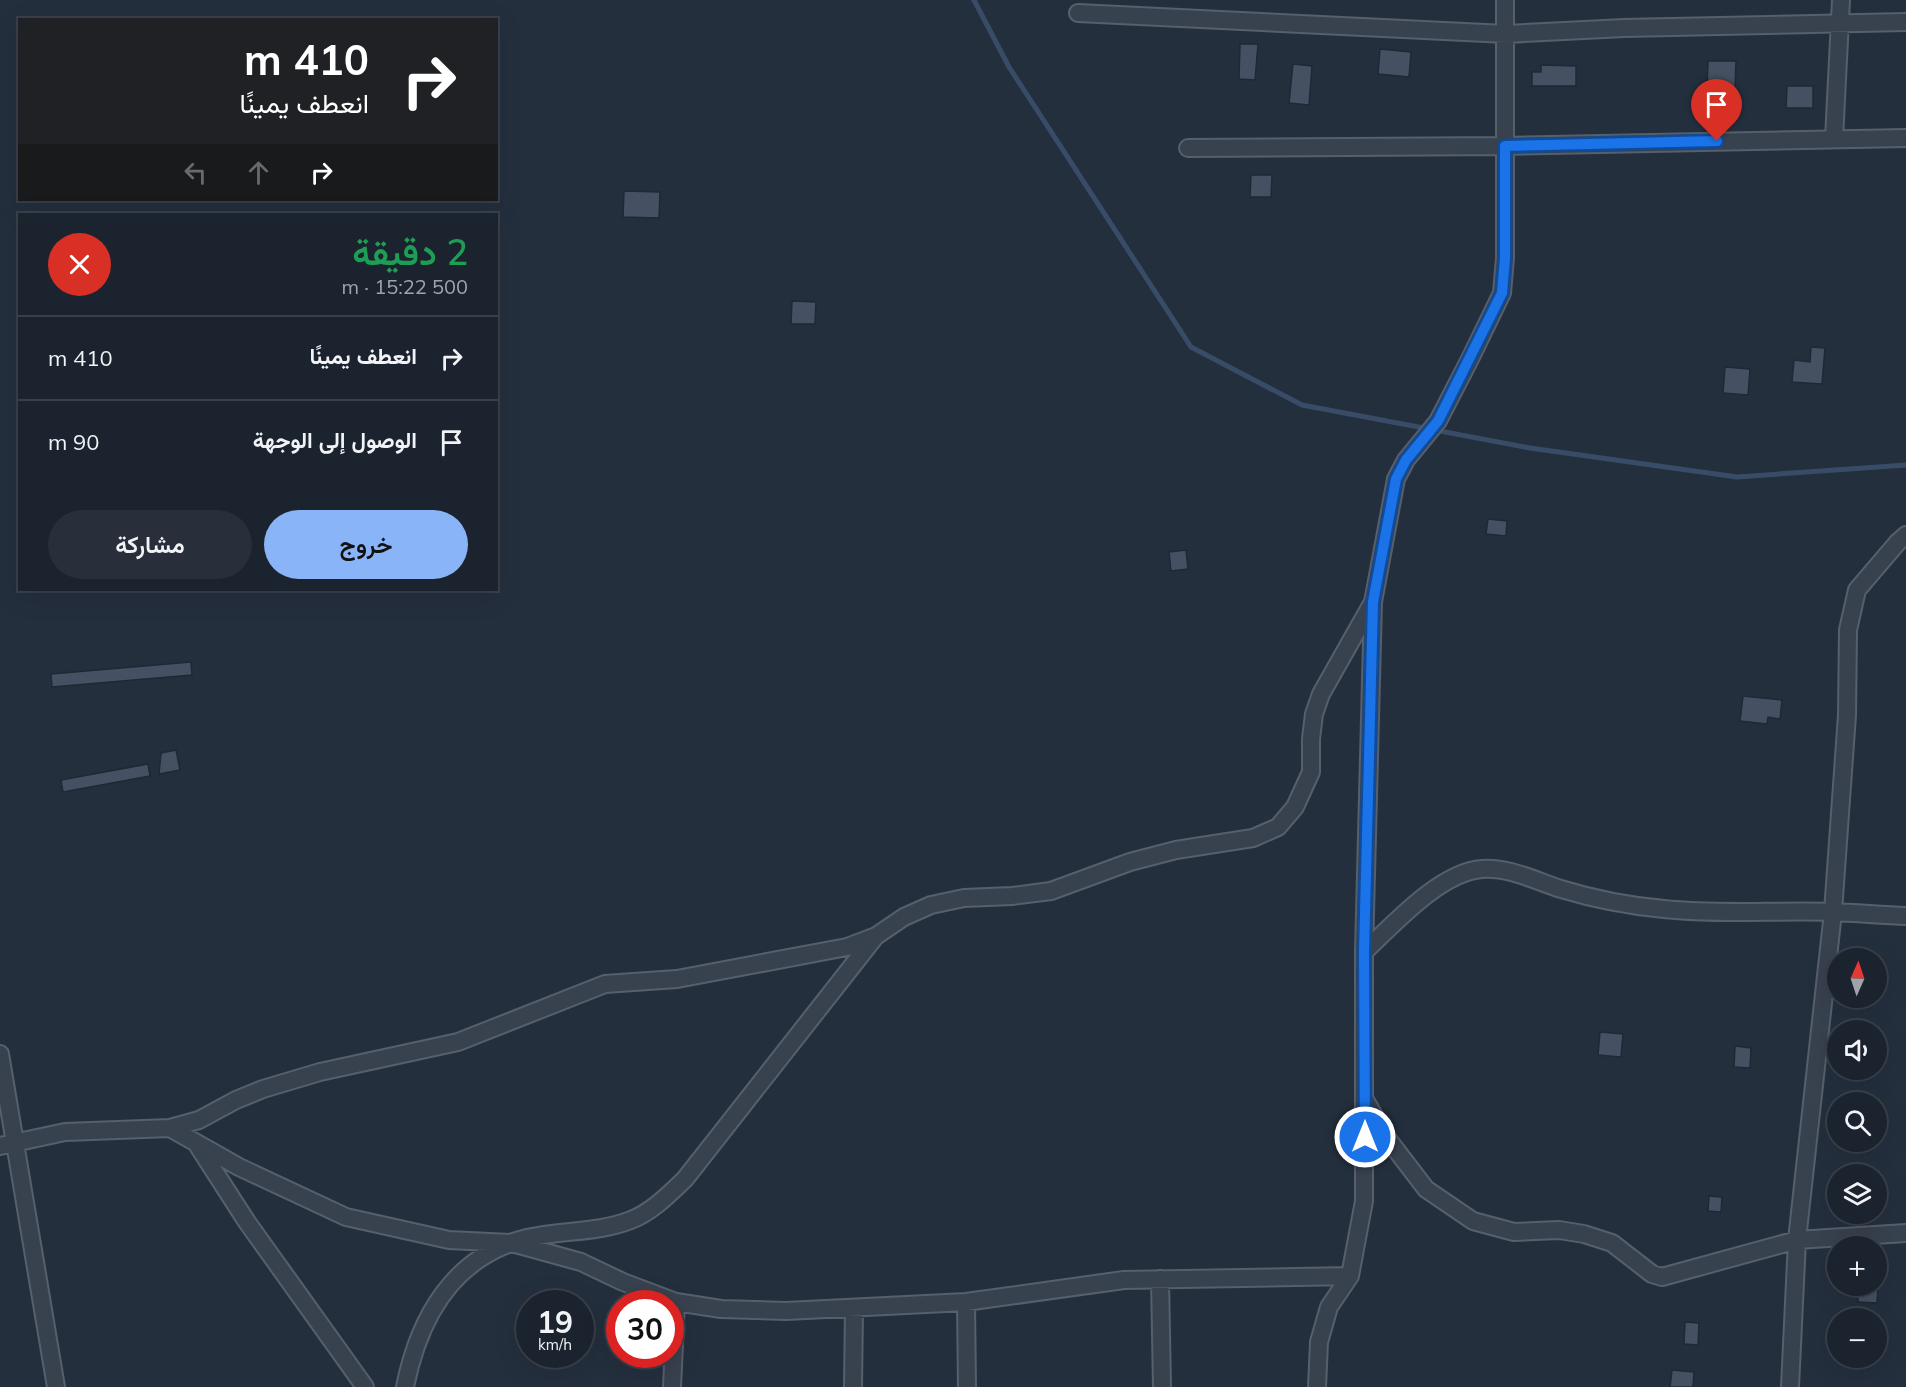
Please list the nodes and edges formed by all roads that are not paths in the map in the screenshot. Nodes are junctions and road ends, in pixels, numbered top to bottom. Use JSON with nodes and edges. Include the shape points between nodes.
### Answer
{"nodes":[{"id":1,"x":1505,"y":0,"type":"edge"},
{"id":2,"x":1841,"y":0,"type":"edge"},
{"id":3,"x":1078,"y":13,"type":"dead end"},
{"id":4,"x":1906,"y":22,"type":"edge"},
{"id":5,"x":1842,"y":24,"type":"junction"},
{"id":6,"x":1506,"y":34,"type":"junction"},
{"id":7,"x":1906,"y":138,"type":"edge"},
{"id":8,"x":1834,"y":139,"type":"junction"},
{"id":9,"x":1505,"y":146,"type":"junction"},
{"id":10,"x":1188,"y":148,"type":"dead end"},
{"id":11,"x":1906,"y":535,"type":"edge"},
{"id":12,"x":1373,"y":602,"type":"junction"},
{"id":13,"x":1833,"y":912,"type":"junction"},
{"id":14,"x":1906,"y":916,"type":"edge"},
{"id":15,"x":876,"y":936,"type":"junction"},
{"id":16,"x":1364,"y":952,"type":"junction"},
{"id":17,"x":0,"y":1054,"type":"edge"},
{"id":18,"x":1365,"y":1100,"type":"junction"},
{"id":19,"x":170,"y":1128,"type":"junction"},
{"id":20,"x":196,"y":1142,"type":"junction"},
{"id":21,"x":8,"y":1144,"type":"edge"},
{"id":22,"x":1906,"y":1233,"type":"edge"},
{"id":23,"x":1797,"y":1240,"type":"junction"},
{"id":24,"x":512,"y":1244,"type":"junction"},
{"id":25,"x":1350,"y":1276,"type":"junction"},
{"id":26,"x":1160,"y":1279,"type":"junction"},
{"id":27,"x":644,"y":1290,"type":"edge"},
{"id":28,"x":966,"y":1302,"type":"junction"},
{"id":29,"x":684,"y":1303,"type":"edge"},
{"id":30,"x":854,"y":1308,"type":"junction"},
{"id":31,"x":673,"y":1368,"type":"edge"},
{"id":32,"x":56,"y":1387,"type":"edge"},
{"id":33,"x":365,"y":1387,"type":"edge"},
{"id":34,"x":405,"y":1387,"type":"edge"},
{"id":35,"x":672,"y":1387,"type":"edge"},
{"id":36,"x":853,"y":1387,"type":"edge"},
{"id":37,"x":967,"y":1387,"type":"edge"},
{"id":38,"x":1162,"y":1387,"type":"edge"},
{"id":39,"x":1317,"y":1387,"type":"edge"},
{"id":40,"x":1790,"y":1387,"type":"edge"}],
"edges":[{"from":1,"to":6,"type":"street"},
{"from":2,"to":5,"type":"street"},
{"from":3,"to":6,"type":"street"},
{"from":4,"to":5,"type":"street"},
{"from":5,"to":6,"type":"street"},
{"from":5,"to":8,"type":"street"},
{"from":6,"to":9,"type":"street"},
{"from":7,"to":8,"type":"street"},
{"from":8,"to":9,"type":"street"},
{"from":9,"to":10,"type":"street"},
{"from":9,"to":12,"type":"street","via":[[1502,293],[1438,421],[1406,460],[1396,479]]},
{"from":11,"to":13,"type":"street","via":[[1857,590],[1848,630]]},
{"from":12,"to":15,"type":"street","via":[[1320,694],[1311,739],[1311,772],[1294,807],[1278,827],[1253,838],[1130,862],[1051,891],[931,904]]},
{"from":12,"to":16,"type":"street"},
{"from":13,"to":14,"type":"street"},
{"from":13,"to":16,"type":"street","via":[[1664,909],[1610,901],[1516,873],[1481,869],[1448,880]]},
{"from":13,"to":23,"type":"street"},
{"from":15,"to":19,"type":"street","via":[[847,947],[709,974],[605,984],[458,1042],[320,1072],[263,1089],[199,1120]]},
{"from":15,"to":24,"type":"street","via":[[685,1179],[657,1204],[632,1220],[607,1227],[527,1238]]},
{"from":16,"to":18,"type":"street"},
{"from":17,"to":21,"type":"street"},
{"from":18,"to":23,"type":"street","via":[[1426,1190],[1473,1221],[1514,1232],[1559,1230],[1584,1234],[1612,1243],[1652,1274],[1662,1277]]},
{"from":18,"to":25,"type":"street","via":[[1364,1201]]},
{"from":19,"to":20,"type":"street"},
{"from":19,"to":21,"type":"street","via":[[65,1132]]},
{"from":20,"to":24,"type":"street","via":[[250,1172],[346,1216],[449,1240]]},
{"from":20,"to":33,"type":"street","via":[[247,1222]]},
{"from":21,"to":32,"type":"street"},
{"from":22,"to":23,"type":"street"},
{"from":23,"to":40,"type":"street"},
{"from":24,"to":27,"type":"street","via":[[581,1262]]},
{"from":24,"to":34,"type":"street","via":[[469,1265],[432,1308],[409,1366]]},
{"from":25,"to":26,"type":"street"},
{"from":25,"to":39,"type":"street","via":[[1329,1307],[1319,1342]]},
{"from":26,"to":28,"type":"street","via":[[1124,1280]]},
{"from":26,"to":38,"type":"street"},
{"from":28,"to":30,"type":"street"},
{"from":28,"to":37,"type":"street"},
{"from":29,"to":30,"type":"street","via":[[786,1311]]},
{"from":30,"to":36,"type":"street"},
{"from":31,"to":35,"type":"street"}]}
